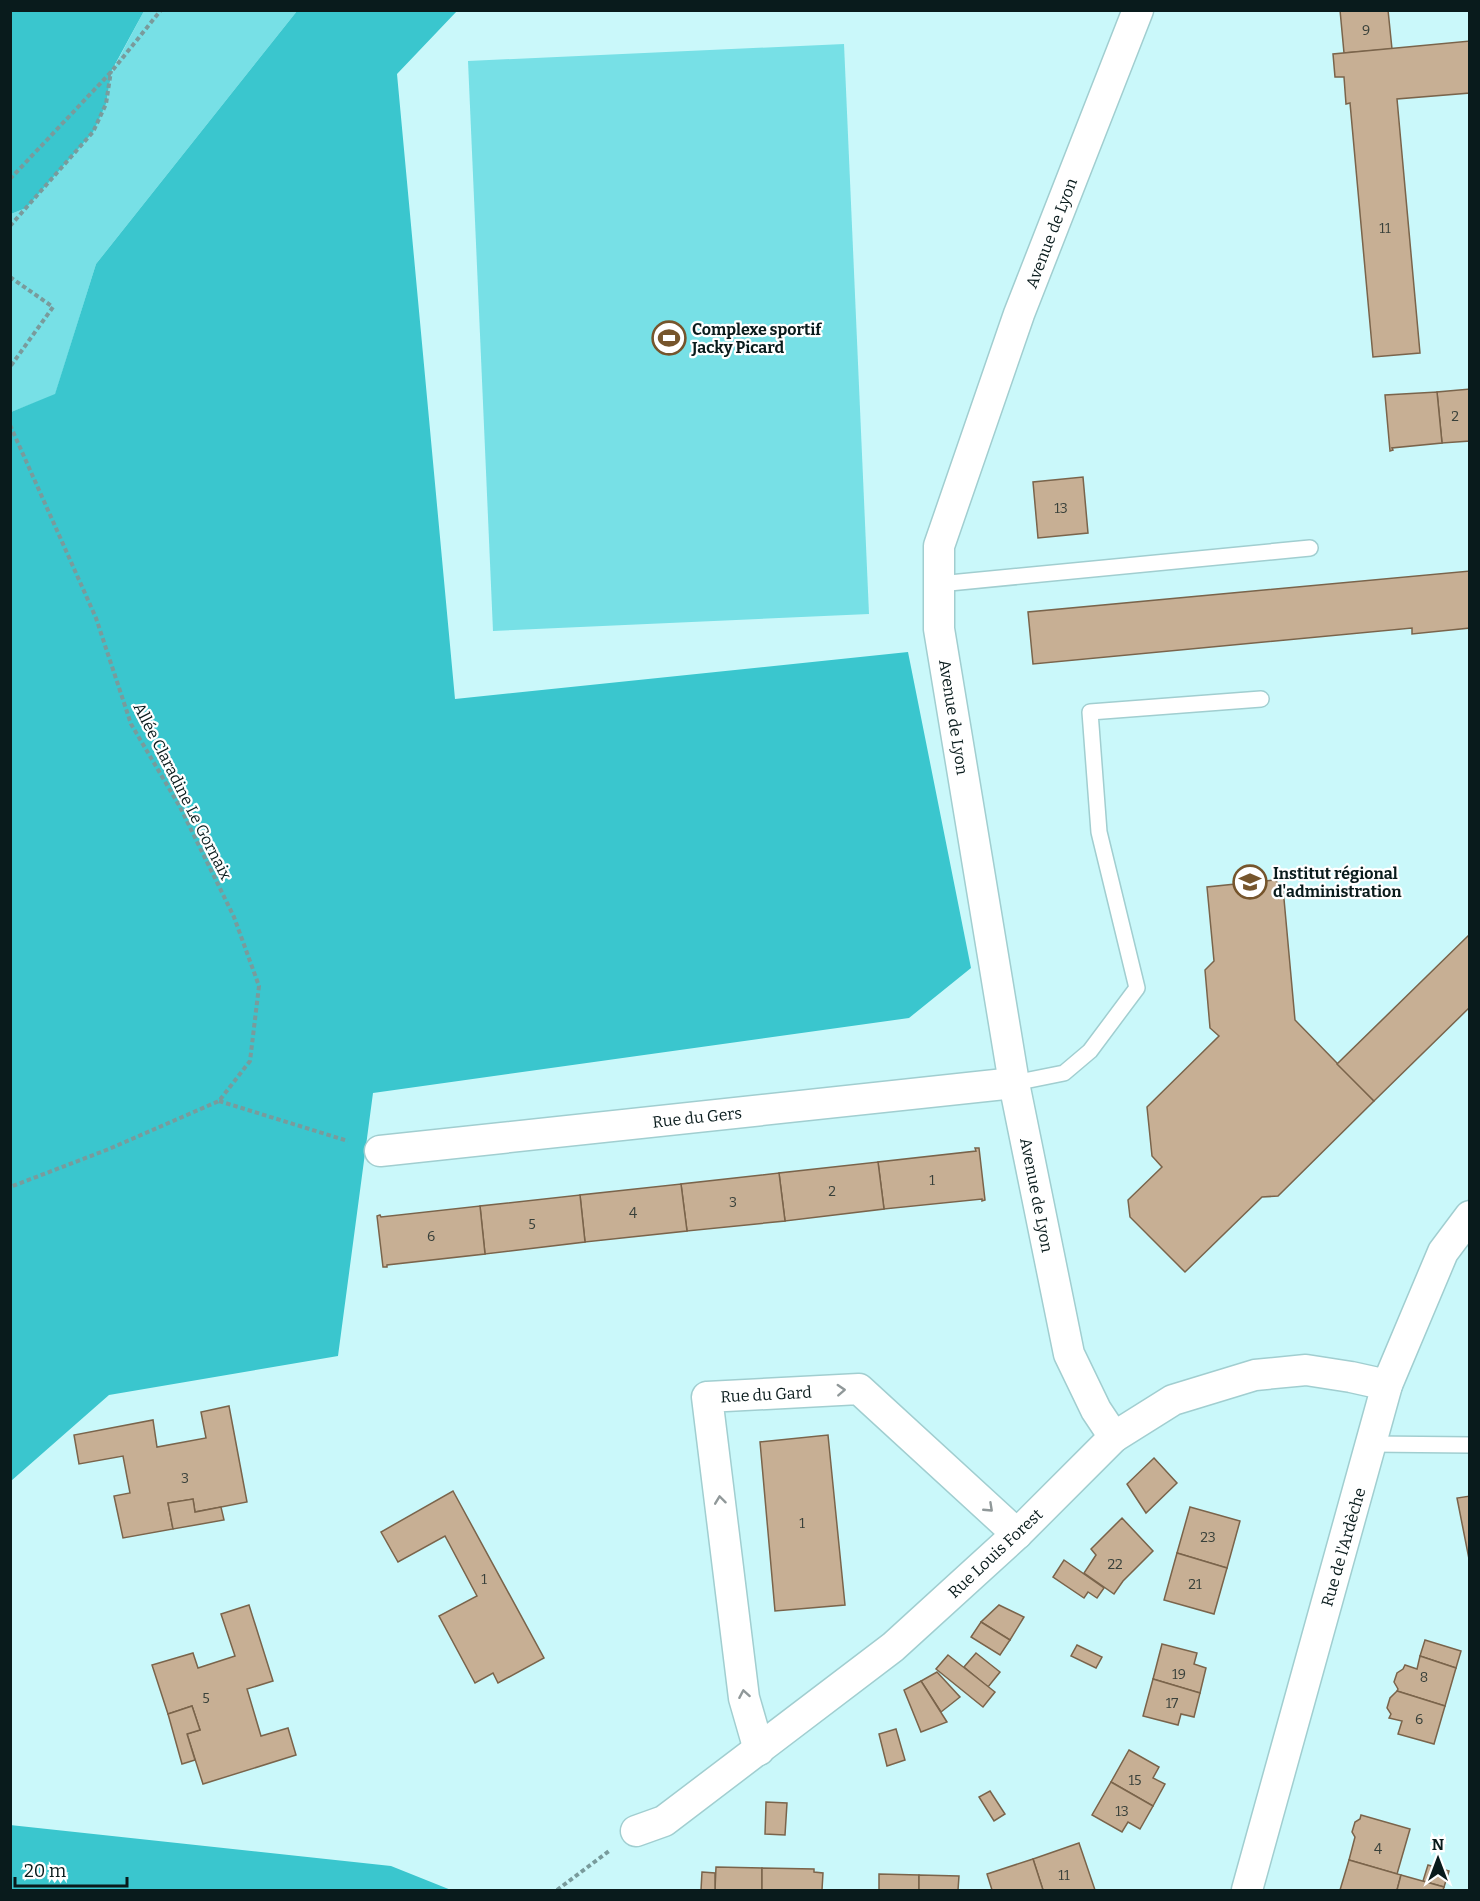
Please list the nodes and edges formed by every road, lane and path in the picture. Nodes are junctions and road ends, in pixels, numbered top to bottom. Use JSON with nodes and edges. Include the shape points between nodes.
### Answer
{"nodes":[{"id":1,"x":161,"y":10,"type":"edge"},
{"id":2,"x":1138,"y":10,"type":"edge"},
{"id":3,"x":112,"y":70,"type":"junction"},
{"id":4,"x":10,"y":179,"type":"edge"},
{"id":5,"x":10,"y":226,"type":"edge"},
{"id":6,"x":10,"y":277,"type":"edge"},
{"id":7,"x":10,"y":368,"type":"edge"},
{"id":8,"x":10,"y":425,"type":"edge"},
{"id":9,"x":1310,"y":548,"type":"dead end"},
{"id":10,"x":939,"y":584,"type":"junction"},
{"id":11,"x":1261,"y":699,"type":"dead end"},
{"id":12,"x":1014,"y":1083,"type":"junction"},
{"id":13,"x":219,"y":1101,"type":"junction"},
{"id":14,"x":380,"y":1151,"type":"joint"},
{"id":15,"x":10,"y":1187,"type":"edge"},
{"id":16,"x":1470,"y":1216,"type":"edge"},
{"id":17,"x":1387,"y":1385,"type":"junction"},
{"id":18,"x":1114,"y":1437,"type":"junction"},
{"id":19,"x":1371,"y":1444,"type":"junction"},
{"id":20,"x":1470,"y":1445,"type":"edge"},
{"id":21,"x":1017,"y":1534,"type":"junction"},
{"id":22,"x":759,"y":1750,"type":"junction"},
{"id":23,"x":636,"y":1831,"type":"joint"},
{"id":24,"x":556,"y":1890,"type":"edge"},
{"id":25,"x":1247,"y":1890,"type":"edge"}],
"edges":[{"from":1,"to":3,"type":"path"},
{"from":2,"to":10,"type":"street","name":"Avenue de Lyon","via":[[1016,325],[939,546]]},
{"from":3,"to":4,"type":"path"},
{"from":3,"to":5,"type":"path","via":[[106,104],[93,132]]},
{"from":6,"to":7,"type":"path","via":[[53,307]]},
{"from":8,"to":13,"type":"path","name":"Allée Claradine Le Gornaix","via":[[96,618],[131,724],[180,807],[234,916],[259,986],[250,1061]]},
{"from":9,"to":10,"type":"lane"},
{"from":10,"to":12,"type":"street","name":"Avenue de Lyon","via":[[939,629]]},
{"from":11,"to":12,"type":"lane","via":[[1090,712],[1099,832],[1137,988],[1090,1051],[1064,1073]]},
{"from":12,"to":14,"type":"street","name":"Rue du Gers"},
{"from":12,"to":18,"type":"street","name":"Avenue de Lyon","via":[[1069,1354]]},
{"from":13,"to":14,"type":"path"},
{"from":13,"to":15,"type":"path","name":"Allée Claradine Le Gornaix"},
{"from":16,"to":17,"type":"street","name":"Rue de l'Ardèche","via":[[1443,1252]]},
{"from":17,"to":18,"type":"street","name":"Rue Louis Forest","via":[[1306,1370],[1255,1375],[1173,1400]]},
{"from":17,"to":19,"type":"street","name":"Rue de l'Ardèche"},
{"from":18,"to":21,"type":"street","name":"Rue Louis Forest"},
{"from":19,"to":20,"type":"lane"},
{"from":19,"to":25,"type":"street","name":"Rue de l'Ardèche"},
{"from":21,"to":22,"type":"street","name":"Rue Louis Forest","via":[[893,1647]]},
{"from":22,"to":21,"type":"street","name":"Rue du Gard","one_way":true,"via":[[744,1698],[707,1397],[859,1389]]},
{"from":22,"to":23,"type":"street","name":"Rue Louis Forest","via":[[664,1821]]},
{"from":23,"to":24,"type":"path"}]}
